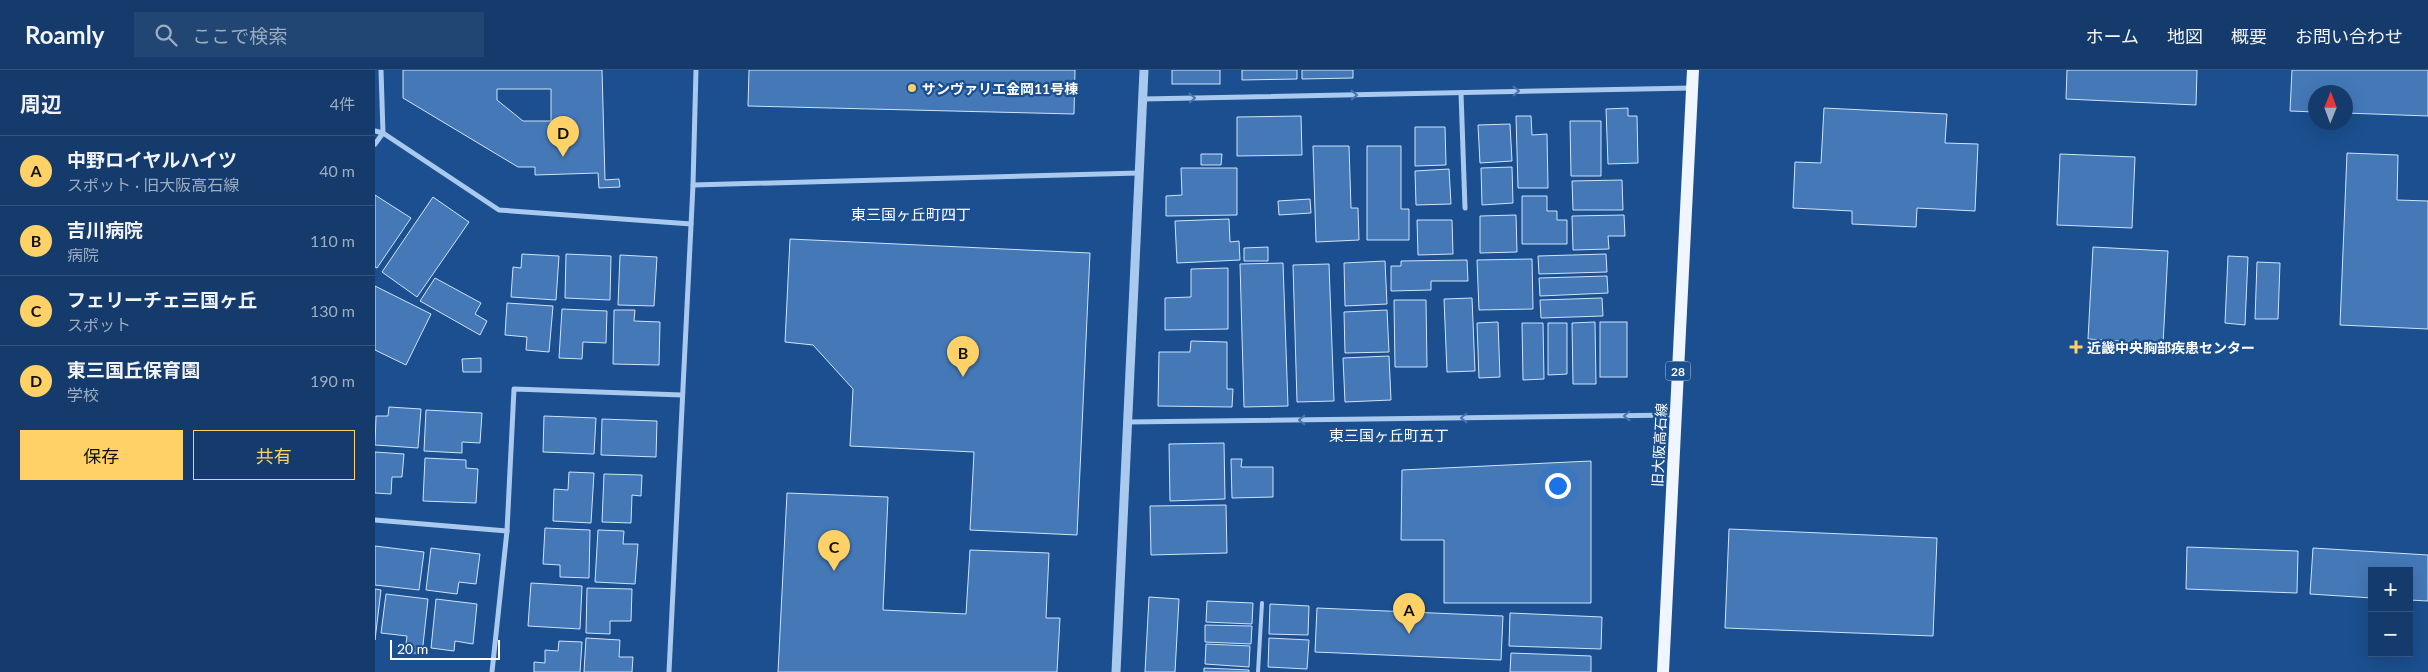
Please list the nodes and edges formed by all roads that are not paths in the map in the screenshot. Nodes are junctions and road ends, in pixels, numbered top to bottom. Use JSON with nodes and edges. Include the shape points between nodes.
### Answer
{"nodes":[{"id":1,"x":381,"y":70,"type":"edge"},
{"id":2,"x":696,"y":70,"type":"edge"},
{"id":3,"x":1144,"y":70,"type":"edge"},
{"id":4,"x":1693,"y":70,"type":"edge"},
{"id":5,"x":1692,"y":88,"type":"junction"},
{"id":6,"x":1461,"y":93,"type":"junction"},
{"id":7,"x":1143,"y":99,"type":"junction"},
{"id":8,"x":375,"y":131,"type":"edge"},
{"id":9,"x":383,"y":133,"type":"junction"},
{"id":10,"x":375,"y":144,"type":"edge"},
{"id":11,"x":1139,"y":173,"type":"junction"},
{"id":12,"x":693,"y":185,"type":"junction"},
{"id":13,"x":1465,"y":208,"type":"dead end"},
{"id":14,"x":691,"y":224,"type":"junction"},
{"id":15,"x":682,"y":395,"type":"junction"},
{"id":16,"x":1675,"y":415,"type":"junction"},
{"id":17,"x":1127,"y":422,"type":"junction"},
{"id":18,"x":375,"y":520,"type":"edge"},
{"id":19,"x":507,"y":530,"type":"junction"},
{"id":20,"x":1262,"y":603,"type":"dead end"},
{"id":21,"x":491,"y":672,"type":"edge"},
{"id":22,"x":669,"y":672,"type":"edge"},
{"id":23,"x":1115,"y":672,"type":"edge"},
{"id":24,"x":1258,"y":672,"type":"edge"},
{"id":25,"x":1663,"y":672,"type":"edge"}],
"edges":[{"from":1,"to":9,"type":"street"},
{"from":2,"to":12,"type":"street"},
{"from":3,"to":7,"type":"street"},
{"from":4,"to":5,"type":"main road","name":"旧大阪高石線","number":"28"},
{"from":6,"to":5,"type":"street","one_way":true},
{"from":5,"to":16,"type":"main road","name":"旧大阪高石線","number":"28"},
{"from":7,"to":6,"type":"street","one_way":true},
{"from":6,"to":13,"type":"street"},
{"from":7,"to":11,"type":"street"},
{"from":8,"to":9,"type":"street"},
{"from":9,"to":10,"type":"street"},
{"from":9,"to":14,"type":"street","via":[[499,210]]},
{"from":11,"to":12,"type":"street"},
{"from":11,"to":17,"type":"street"},
{"from":12,"to":14,"type":"street"},
{"from":14,"to":15,"type":"street"},
{"from":15,"to":19,"type":"street","via":[[515,389]]},
{"from":15,"to":22,"type":"street"},
{"from":16,"to":17,"type":"street","one_way":true},
{"from":16,"to":25,"type":"main road","name":"旧大阪高石線","number":"28"},
{"from":17,"to":23,"type":"street"},
{"from":18,"to":19,"type":"street"},
{"from":19,"to":21,"type":"street"},
{"from":20,"to":24,"type":"lane"}]}
